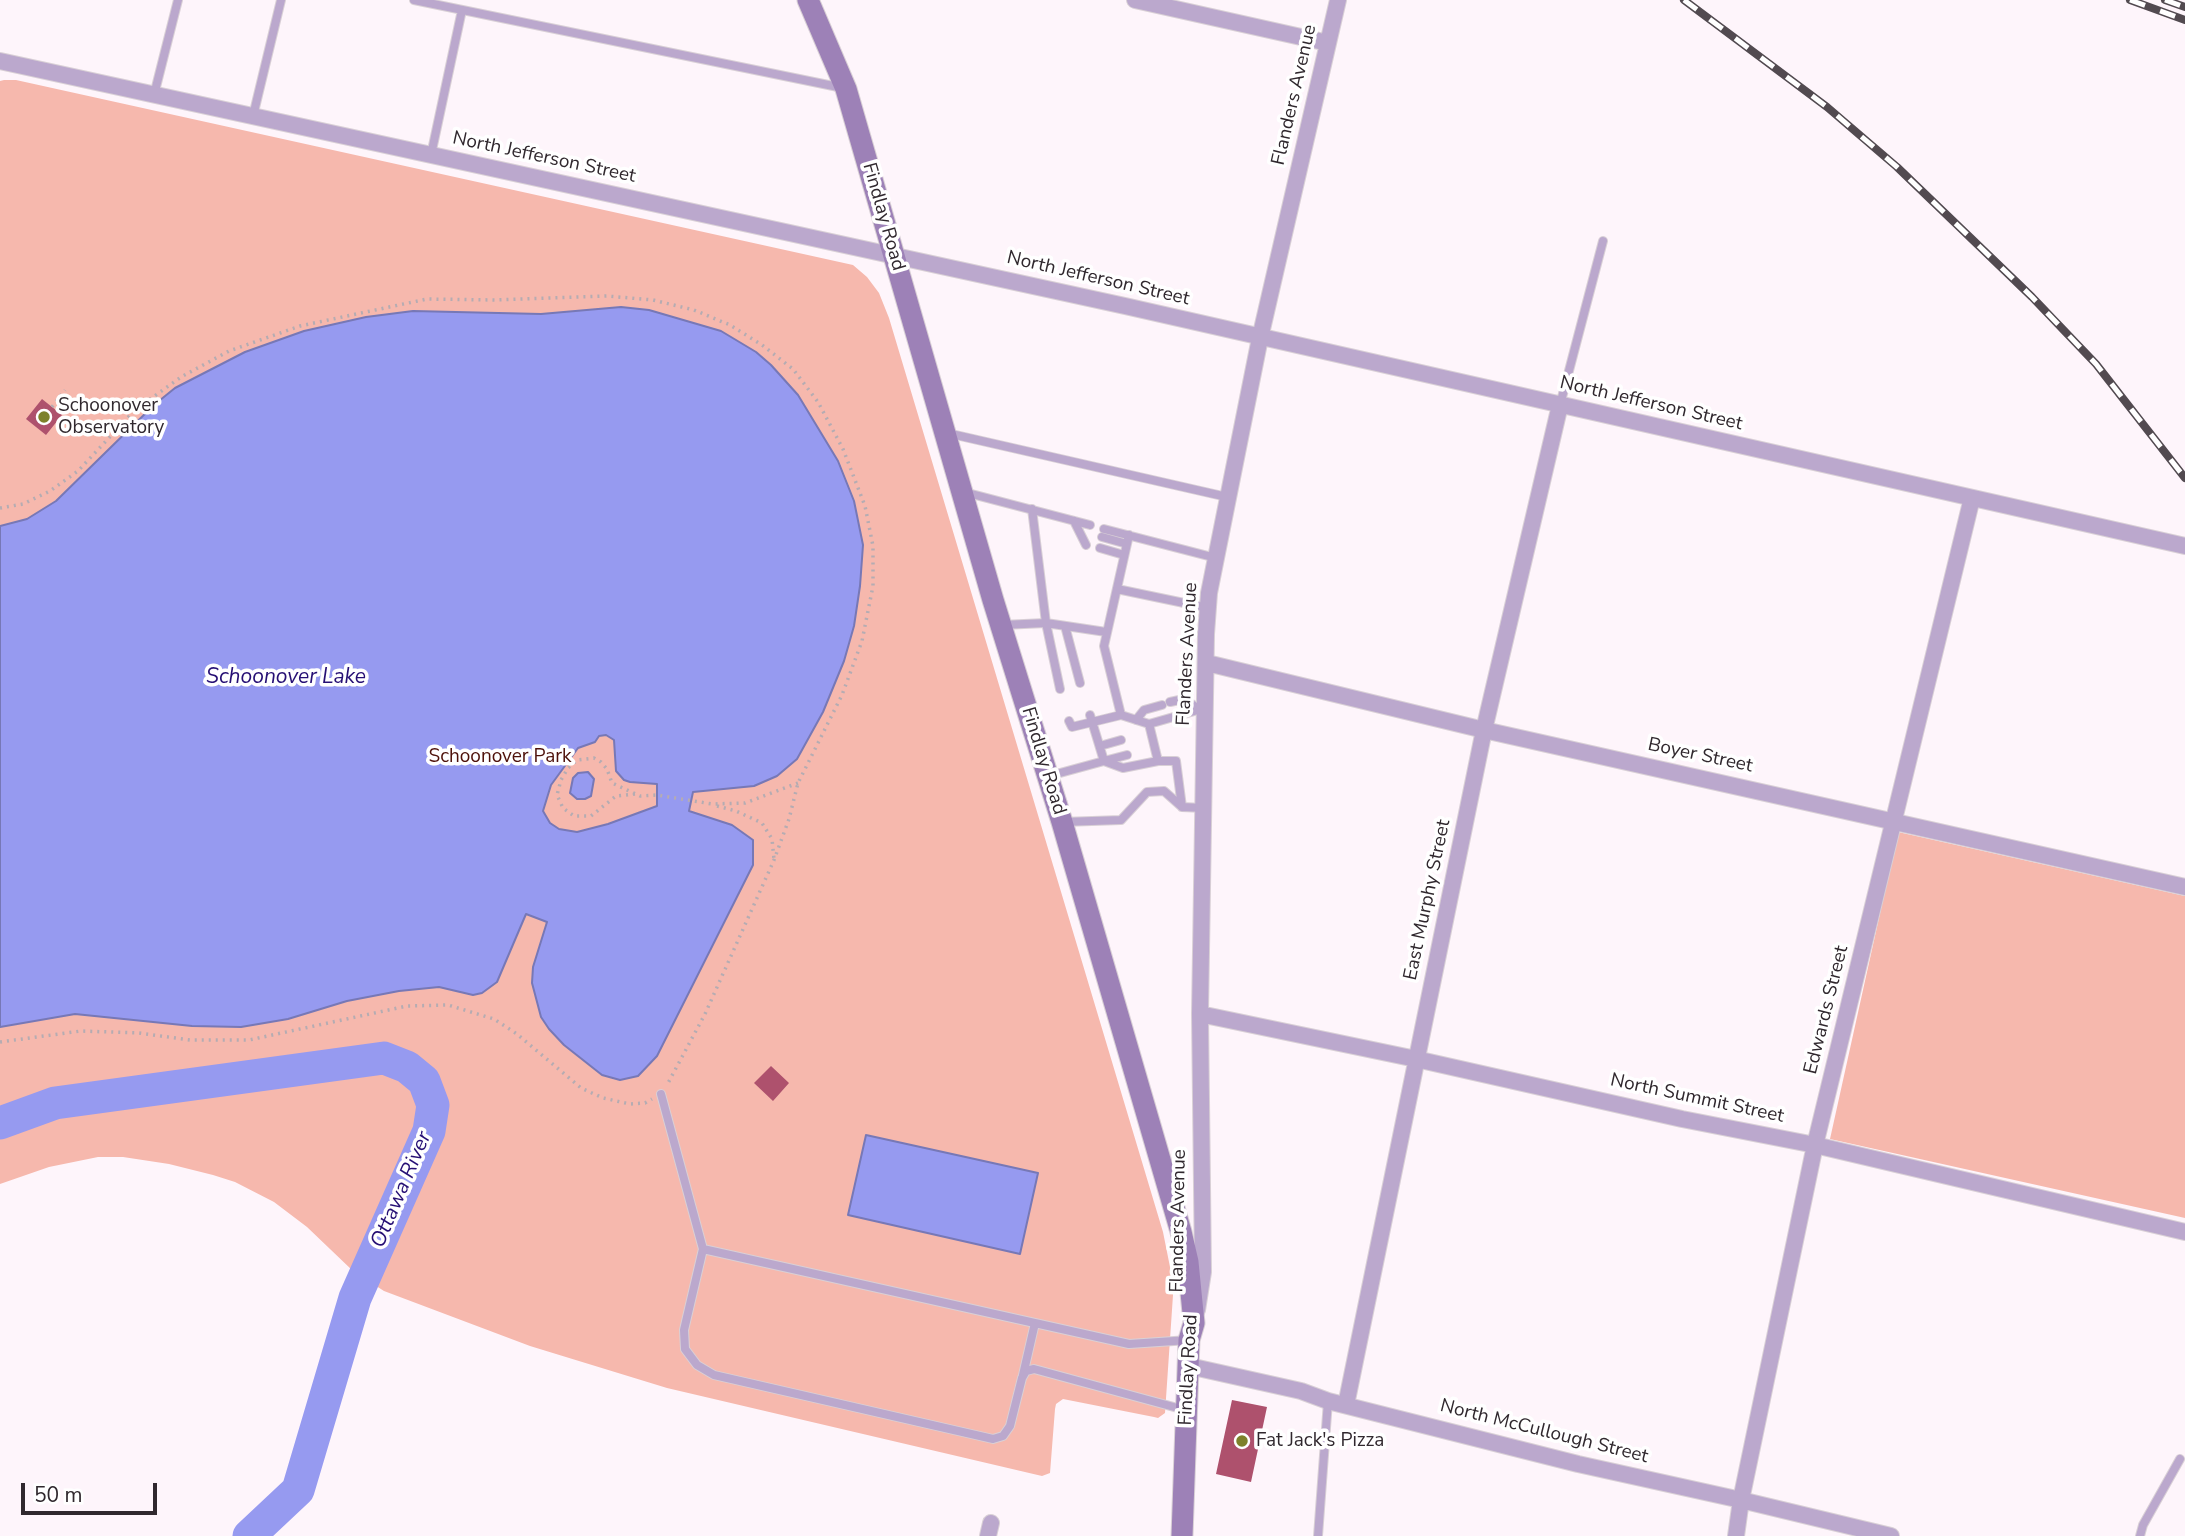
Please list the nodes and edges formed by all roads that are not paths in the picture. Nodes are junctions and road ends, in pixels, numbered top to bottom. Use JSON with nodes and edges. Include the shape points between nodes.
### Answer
{"nodes":[{"id":1,"x":178,"y":0,"type":"edge"},
{"id":2,"x":281,"y":0,"type":"edge"},
{"id":3,"x":414,"y":0,"type":"edge"},
{"id":4,"x":808,"y":0,"type":"edge"},
{"id":5,"x":1135,"y":0,"type":"edge"},
{"id":6,"x":1338,"y":0,"type":"edge"},
{"id":7,"x":463,"y":10,"type":"junction"},
{"id":8,"x":1328,"y":43,"type":"junction"},
{"id":9,"x":0,"y":61,"type":"edge"},
{"id":10,"x":846,"y":89,"type":"junction"},
{"id":11,"x":155,"y":94,"type":"junction"},
{"id":12,"x":253,"y":116,"type":"junction"},
{"id":13,"x":431,"y":155,"type":"junction"},
{"id":14,"x":1602,"y":241,"type":"dead end"},
{"id":15,"x":894,"y":256,"type":"junction"},
{"id":16,"x":1260,"y":338,"type":"junction"},
{"id":17,"x":1560,"y":405,"type":"junction"},
{"id":18,"x":947,"y":433,"type":"junction"},
{"id":19,"x":963,"y":491,"type":"junction"},
{"id":20,"x":1227,"y":497,"type":"junction"},
{"id":21,"x":1972,"y":498,"type":"junction"},
{"id":22,"x":1032,"y":509,"type":"junction"},
{"id":23,"x":1103,"y":533,"type":"dead end"},
{"id":24,"x":1128,"y":539,"type":"junction"},
{"id":25,"x":1086,"y":545,"type":"dead end"},
{"id":26,"x":2185,"y":546,"type":"edge"},
{"id":27,"x":1100,"y":548,"type":"dead end"},
{"id":28,"x":1125,"y":555,"type":"junction"},
{"id":29,"x":1216,"y":558,"type":"junction"},
{"id":30,"x":1117,"y":589,"type":"junction"},
{"id":31,"x":1208,"y":608,"type":"junction"},
{"id":32,"x":1046,"y":623,"type":"junction"},
{"id":33,"x":1002,"y":625,"type":"junction"},
{"id":34,"x":1065,"y":626,"type":"junction"},
{"id":35,"x":1106,"y":632,"type":"junction"},
{"id":36,"x":1207,"y":663,"type":"junction"},
{"id":37,"x":1080,"y":682,"type":"dead end"},
{"id":38,"x":1060,"y":689,"type":"dead end"},
{"id":39,"x":1202,"y":708,"type":"junction"},
{"id":40,"x":1121,"y":715,"type":"junction"},
{"id":41,"x":1091,"y":718,"type":"junction"},
{"id":42,"x":1136,"y":720,"type":"junction"},
{"id":43,"x":1069,"y":721,"type":"dead end"},
{"id":44,"x":1147,"y":730,"type":"junction"},
{"id":45,"x":1484,"y":730,"type":"junction"},
{"id":46,"x":1121,"y":740,"type":"dead end"},
{"id":47,"x":1100,"y":746,"type":"junction"},
{"id":48,"x":1155,"y":748,"type":"junction"},
{"id":49,"x":1144,"y":751,"type":"dead end"},
{"id":50,"x":1127,"y":755,"type":"dead end"},
{"id":51,"x":1104,"y":761,"type":"junction"},
{"id":52,"x":1158,"y":761,"type":"junction"},
{"id":53,"x":1048,"y":776,"type":"junction"},
{"id":54,"x":1182,"y":807,"type":"junction"},
{"id":55,"x":1203,"y":808,"type":"junction"},
{"id":56,"x":1895,"y":821,"type":"junction"},
{"id":57,"x":1062,"y":822,"type":"junction"},
{"id":58,"x":2185,"y":887,"type":"edge"},
{"id":59,"x":1200,"y":1014,"type":"junction"},
{"id":60,"x":1416,"y":1059,"type":"junction"},
{"id":61,"x":662,"y":1094,"type":"road end"},
{"id":62,"x":1815,"y":1145,"type":"junction"},
{"id":63,"x":2185,"y":1232,"type":"edge"},
{"id":64,"x":704,"y":1248,"type":"junction"},
{"id":65,"x":1035,"y":1323,"type":"junction"},
{"id":66,"x":1192,"y":1331,"type":"junction"},
{"id":67,"x":1189,"y":1366,"type":"junction"},
{"id":68,"x":1022,"y":1378,"type":"junction"},
{"id":69,"x":1328,"y":1401,"type":"junction"},
{"id":70,"x":1346,"y":1405,"type":"junction"},
{"id":71,"x":1186,"y":1410,"type":"junction"},
{"id":72,"x":2180,"y":1459,"type":"dead end"},
{"id":73,"x":1741,"y":1500,"type":"junction"},
{"id":74,"x":1182,"y":1536,"type":"edge"},
{"id":75,"x":1318,"y":1536,"type":"edge"},
{"id":76,"x":1736,"y":1536,"type":"edge"},
{"id":77,"x":1891,"y":1536,"type":"edge"},
{"id":78,"x":2140,"y":1536,"type":"edge"}],
"edges":[{"from":1,"to":11,"type":"lane"},
{"from":2,"to":12,"type":"lane"},
{"from":3,"to":7,"type":"lane"},
{"from":4,"to":10,"type":"main road","name":"Findlay Road"},
{"from":5,"to":8,"type":"street"},
{"from":6,"to":8,"type":"street","name":"Flanders Avenue"},
{"from":7,"to":10,"type":"lane"},
{"from":7,"to":13,"type":"lane"},
{"from":8,"to":16,"type":"street","name":"Flanders Avenue"},
{"from":9,"to":11,"type":"street","name":"North Jefferson Street"},
{"from":10,"to":15,"type":"main road","name":"Findlay Road"},
{"from":11,"to":12,"type":"street","name":"North Jefferson Street"},
{"from":12,"to":13,"type":"street","name":"North Jefferson Street"},
{"from":13,"to":15,"type":"street","name":"North Jefferson Street"},
{"from":14,"to":17,"type":"lane"},
{"from":15,"to":16,"type":"street","name":"North Jefferson Street"},
{"from":15,"to":18,"type":"main road","name":"Findlay Road"},
{"from":16,"to":17,"type":"street","name":"North Jefferson Street"},
{"from":16,"to":20,"type":"street","name":"Flanders Avenue"},
{"from":17,"to":21,"type":"street","name":"North Jefferson Street"},
{"from":17,"to":45,"type":"street","name":"East Murphy Street"},
{"from":18,"to":19,"type":"main road","name":"Findlay Road"},
{"from":18,"to":20,"type":"lane"},
{"from":19,"to":22,"type":"lane"},
{"from":19,"to":33,"type":"main road","name":"Findlay Road"},
{"from":20,"to":29,"type":"street","name":"Flanders Avenue"},
{"from":21,"to":26,"type":"street","name":"North Jefferson Street"},
{"from":21,"to":56,"type":"street","name":"Edwards Street"},
{"from":22,"to":25,"type":"lane","via":[[1074,521],[1086,530]]},
{"from":22,"to":32,"type":"lane"},
{"from":23,"to":24,"type":"lane"},
{"from":24,"to":28,"type":"lane"},
{"from":24,"to":29,"type":"lane"},
{"from":27,"to":28,"type":"lane"},
{"from":28,"to":30,"type":"lane"},
{"from":29,"to":31,"type":"street","name":"Flanders Avenue"},
{"from":30,"to":31,"type":"lane"},
{"from":30,"to":35,"type":"lane"},
{"from":31,"to":36,"type":"street","name":"Flanders Avenue"},
{"from":32,"to":33,"type":"lane"},
{"from":32,"to":34,"type":"lane"},
{"from":32,"to":38,"type":"lane"},
{"from":33,"to":53,"type":"main road","name":"Findlay Road"},
{"from":34,"to":35,"type":"lane"},
{"from":34,"to":37,"type":"lane"},
{"from":35,"to":40,"type":"lane","via":[[1104,646]]},
{"from":36,"to":39,"type":"street","name":"Flanders Avenue"},
{"from":36,"to":45,"type":"street","name":"Boyer Street"},
{"from":39,"to":42,"type":"lane","via":[[1184,699],[1144,710]]},
{"from":39,"to":44,"type":"lane"},
{"from":39,"to":55,"type":"street","name":"Flanders Avenue"},
{"from":40,"to":41,"type":"lane"},
{"from":40,"to":42,"type":"lane"},
{"from":41,"to":43,"type":"lane","via":[[1072,727]]},
{"from":41,"to":47,"type":"lane"},
{"from":42,"to":44,"type":"lane"},
{"from":44,"to":48,"type":"lane"},
{"from":45,"to":56,"type":"street","name":"Boyer Street"},
{"from":45,"to":60,"type":"street","name":"East Murphy Street"},
{"from":46,"to":47,"type":"lane"},
{"from":47,"to":51,"type":"lane"},
{"from":48,"to":49,"type":"lane"},
{"from":48,"to":52,"type":"lane"},
{"from":50,"to":51,"type":"lane"},
{"from":51,"to":52,"type":"lane","via":[[1123,768]]},
{"from":51,"to":53,"type":"lane"},
{"from":52,"to":54,"type":"lane","via":[[1176,761]]},
{"from":53,"to":57,"type":"main road","name":"Findlay Road"},
{"from":54,"to":55,"type":"lane"},
{"from":54,"to":57,"type":"lane","via":[[1164,791],[1147,792],[1121,820]]},
{"from":55,"to":59,"type":"street","name":"Flanders Avenue"},
{"from":56,"to":58,"type":"street","name":"Boyer Street"},
{"from":56,"to":62,"type":"street","name":"Edwards Street"},
{"from":57,"to":66,"type":"main road","name":"Findlay Road","via":[[1181,1232],[1188,1262]]},
{"from":59,"to":60,"type":"street","name":"North Summit Street"},
{"from":59,"to":66,"type":"street","name":"Flanders Avenue","via":[[1203,1272]]},
{"from":60,"to":62,"type":"street","name":"North Summit Street"},
{"from":60,"to":70,"type":"street","name":"East Murphy Street"},
{"from":61,"to":64,"type":"lane"},
{"from":62,"to":63,"type":"street","name":"North Summit Street"},
{"from":62,"to":73,"type":"street","name":"Edwards Street"},
{"from":64,"to":65,"type":"lane"},
{"from":64,"to":68,"type":"lane","via":[[684,1331],[685,1349],[697,1365],[714,1375],[993,1439],[1003,1436],[1010,1426]]},
{"from":65,"to":66,"type":"lane","via":[[1129,1344]]},
{"from":65,"to":68,"type":"lane"},
{"from":66,"to":67,"type":"main road","name":"Findlay Road"},
{"from":67,"to":69,"type":"street","name":"North McCullough Street"},
{"from":67,"to":71,"type":"main road","name":"Findlay Road"},
{"from":68,"to":71,"type":"lane","via":[[1034,1369]]},
{"from":69,"to":70,"type":"street","name":"North McCullough Street"},
{"from":69,"to":75,"type":"lane"},
{"from":70,"to":73,"type":"street","name":"North McCullough Street"},
{"from":71,"to":74,"type":"main road","name":"Findlay Road"},
{"from":72,"to":78,"type":"lane"},
{"from":73,"to":76,"type":"street","name":"Edwards Street"},
{"from":73,"to":77,"type":"street","name":"North McCullough Street"}]}
